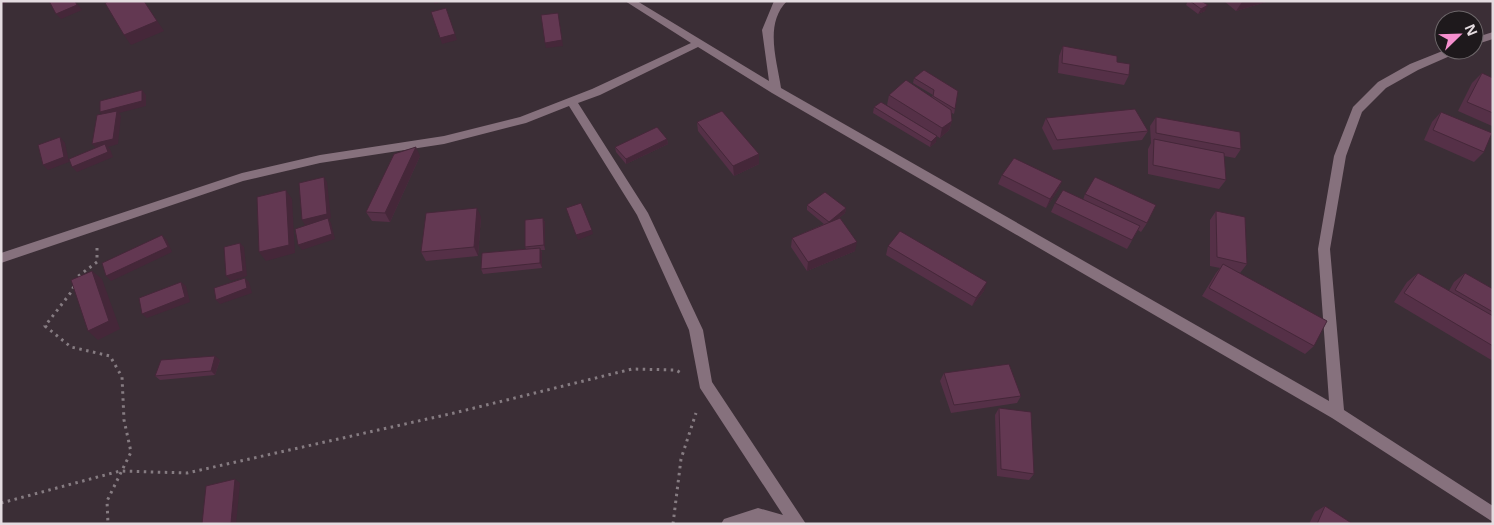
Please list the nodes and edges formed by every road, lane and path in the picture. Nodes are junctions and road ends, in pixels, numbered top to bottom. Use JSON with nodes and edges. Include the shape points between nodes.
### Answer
{"nodes":[{"id":1,"x":630,"y":1,"type":"edge"},
{"id":2,"x":779,"y":2,"type":"edge"},
{"id":3,"x":699,"y":43,"type":"junction"},
{"id":4,"x":1434,"y":59,"type":"edge"},
{"id":5,"x":776,"y":90,"type":"junction"},
{"id":6,"x":571,"y":102,"type":"junction"},
{"id":7,"x":98,"y":227,"type":"junction"},
{"id":8,"x":1,"y":258,"type":"edge"},
{"id":9,"x":705,"y":384,"type":"junction"},
{"id":10,"x":1337,"y":414,"type":"junction"},
{"id":11,"x":120,"y":471,"type":"junction"},
{"id":12,"x":1,"y":503,"type":"edge"},
{"id":13,"x":1493,"y":515,"type":"edge"},
{"id":14,"x":108,"y":524,"type":"edge"},
{"id":15,"x":673,"y":524,"type":"edge"},
{"id":16,"x":729,"y":524,"type":"edge"},
{"id":17,"x":788,"y":524,"type":"edge"},
{"id":18,"x":798,"y":524,"type":"edge"}],
"edges":[{"from":1,"to":3,"type":"street"},
{"from":2,"to":5,"type":"street","via":[[767,30]]},
{"from":3,"to":5,"type":"street"},
{"from":3,"to":6,"type":"street"},
{"from":4,"to":10,"type":"street","via":[[1382,85],[1357,110],[1340,156],[1324,249]]},
{"from":5,"to":10,"type":"street"},
{"from":6,"to":7,"type":"street","via":[[522,120],[444,140],[320,159],[242,177]]},
{"from":6,"to":9,"type":"street","via":[[642,213],[696,330]]},
{"from":7,"to":8,"type":"street"},
{"from":7,"to":11,"type":"path","via":[[97,262],[77,276],[72,292],[45,326],[71,347],[110,356],[122,377],[124,420],[130,452]]},
{"from":9,"to":11,"type":"path","via":[[676,370],[632,370],[186,472]]},
{"from":9,"to":15,"type":"path","via":[[681,458]]},
{"from":9,"to":18,"type":"street"},
{"from":10,"to":13,"type":"street"},
{"from":11,"to":12,"type":"path"},
{"from":11,"to":14,"type":"path","via":[[107,501]]},
{"from":16,"to":17,"type":"street","via":[[758,516]]}]}
